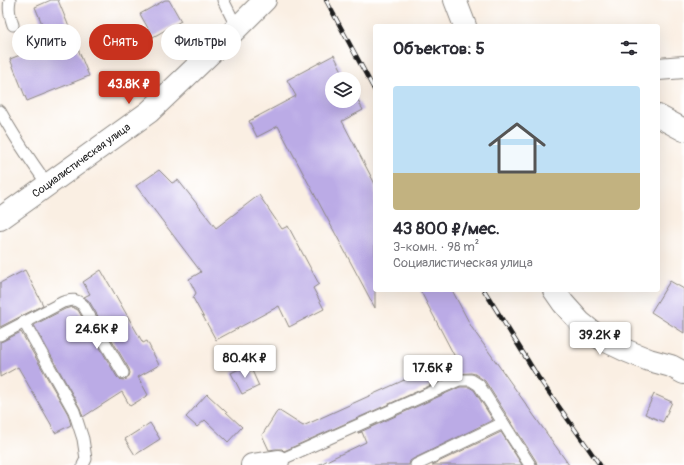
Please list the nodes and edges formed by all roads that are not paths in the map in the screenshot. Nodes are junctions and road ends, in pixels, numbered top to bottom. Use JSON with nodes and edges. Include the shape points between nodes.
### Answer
{"nodes":[{"id":1,"x":10,"y":0,"type":"edge"},
{"id":2,"x":223,"y":0,"type":"edge"},
{"id":3,"x":265,"y":0,"type":"edge"},
{"id":4,"x":455,"y":0,"type":"edge"},
{"id":5,"x":13,"y":24,"type":"edge"},
{"id":6,"x":235,"y":24,"type":"edge"},
{"id":7,"x":241,"y":24,"type":"edge"},
{"id":8,"x":464,"y":24,"type":"edge"},
{"id":9,"x":203,"y":60,"type":"edge"},
{"id":10,"x":684,"y":67,"type":"edge"},
{"id":11,"x":660,"y":69,"type":"edge"},
{"id":12,"x":0,"y":111,"type":"edge"},
{"id":13,"x":660,"y":118,"type":"edge"},
{"id":14,"x":684,"y":130,"type":"edge"},
{"id":15,"x":48,"y":185,"type":"junction"},
{"id":16,"x":0,"y":219,"type":"edge"},
{"id":17,"x":556,"y":292,"type":"edge"},
{"id":18,"x":24,"y":322,"type":"junction"},
{"id":19,"x":0,"y":335,"type":"edge"},
{"id":20,"x":123,"y":373,"type":"dead end"},
{"id":21,"x":684,"y":373,"type":"edge"},
{"id":22,"x":503,"y":423,"type":"junction"},
{"id":23,"x":279,"y":463,"type":"edge"},
{"id":24,"x":83,"y":465,"type":"edge"},
{"id":25,"x":252,"y":465,"type":"edge"},
{"id":26,"x":416,"y":465,"type":"edge"},
{"id":27,"x":530,"y":465,"type":"edge"}],
"edges":[{"from":1,"to":5,"type":"lane","via":[[8,6]]},
{"from":2,"to":6,"type":"lane"},
{"from":3,"to":7,"type":"main road","name":"Социалистическая улица"},
{"from":4,"to":8,"type":"main road"},
{"from":9,"to":15,"type":"main road","name":"Социалистическая улица","via":[[149,112]]},
{"from":10,"to":11,"type":"main road"},
{"from":12,"to":15,"type":"lane"},
{"from":13,"to":14,"type":"main road"},
{"from":15,"to":16,"type":"main road","name":"Социалистическая улица"},
{"from":17,"to":21,"type":"main road","via":[[580,322],[600,338]]},
{"from":18,"to":19,"type":"lane"},
{"from":18,"to":20,"type":"lane","via":[[63,302],[77,301],[83,305]]},
{"from":18,"to":24,"type":"lane","via":[[74,411],[83,439],[86,459]]},
{"from":22,"to":23,"type":"lane","via":[[479,386],[471,380],[459,380]]},
{"from":22,"to":26,"type":"lane"},
{"from":22,"to":27,"type":"lane"},
{"from":23,"to":25,"type":"main road"}]}
